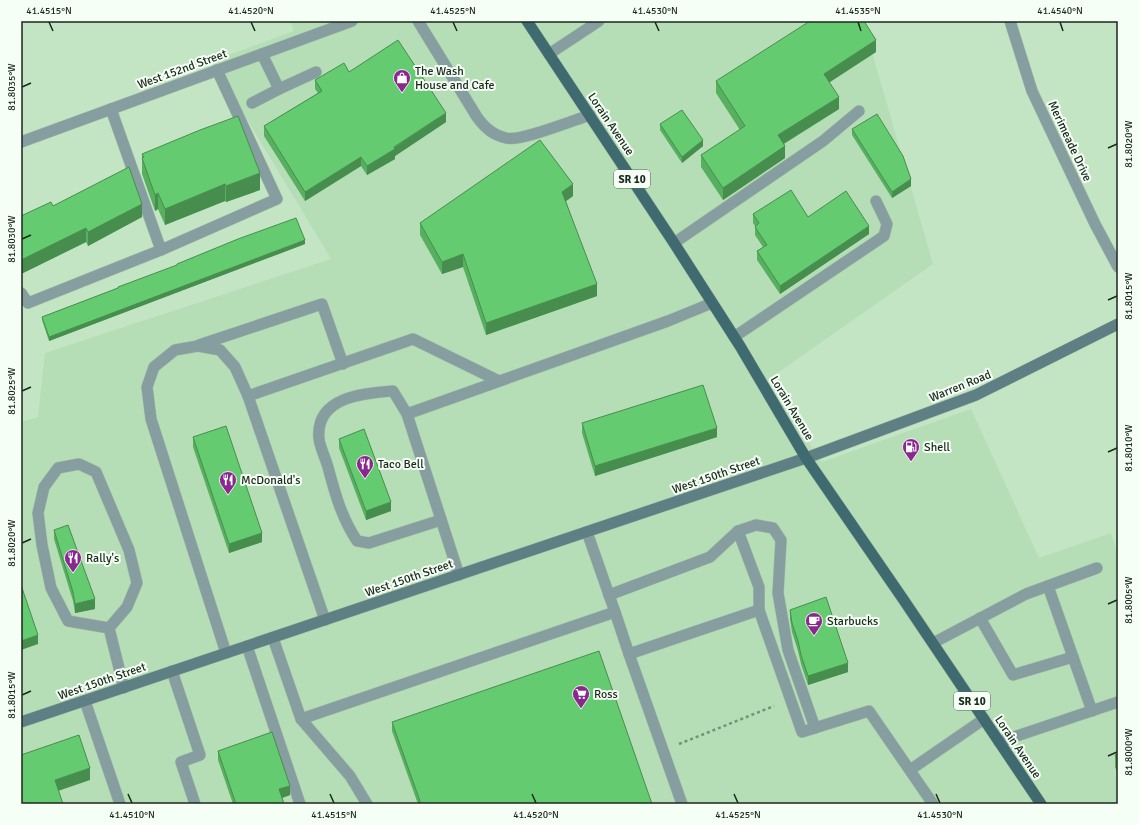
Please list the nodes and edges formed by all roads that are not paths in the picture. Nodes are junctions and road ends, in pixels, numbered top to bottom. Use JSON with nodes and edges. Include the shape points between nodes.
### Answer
{"nodes":[{"id":1,"x":352,"y":21,"type":"edge"},
{"id":2,"x":418,"y":21,"type":"edge"},
{"id":3,"x":527,"y":21,"type":"edge"},
{"id":4,"x":599,"y":21,"type":"edge"},
{"id":5,"x":1010,"y":21,"type":"edge"},
{"id":6,"x":262,"y":54,"type":"junction"},
{"id":7,"x":549,"y":54,"type":"junction"},
{"id":8,"x":217,"y":70,"type":"junction"},
{"id":9,"x":316,"y":72,"type":"dead end"},
{"id":10,"x":279,"y":89,"type":"junction"},
{"id":11,"x":252,"y":103,"type":"dead end"},
{"id":12,"x":111,"y":109,"type":"junction"},
{"id":13,"x":859,"y":111,"type":"dead end"},
{"id":14,"x":590,"y":115,"type":"junction"},
{"id":15,"x":21,"y":142,"type":"edge"},
{"id":16,"x":876,"y":201,"type":"dead end"},
{"id":17,"x":674,"y":243,"type":"junction"},
{"id":18,"x":162,"y":250,"type":"junction"},
{"id":19,"x":1118,"y":267,"type":"edge"},
{"id":20,"x":21,"y":293,"type":"edge"},
{"id":21,"x":712,"y":303,"type":"junction"},
{"id":22,"x":1118,"y":324,"type":"edge"},
{"id":23,"x":734,"y":337,"type":"junction"},
{"id":24,"x":198,"y":346,"type":"junction"},
{"id":25,"x":343,"y":364,"type":"junction"},
{"id":26,"x":498,"y":381,"type":"junction"},
{"id":27,"x":248,"y":396,"type":"junction"},
{"id":28,"x":407,"y":414,"type":"junction"},
{"id":29,"x":806,"y":458,"type":"junction"},
{"id":30,"x":441,"y":520,"type":"junction"},
{"id":31,"x":738,"y":531,"type":"junction"},
{"id":32,"x":586,"y":532,"type":"junction"},
{"id":33,"x":1097,"y":568,"type":"dead end"},
{"id":34,"x":459,"y":575,"type":"junction"},
{"id":35,"x":1048,"y":586,"type":"junction"},
{"id":36,"x":609,"y":595,"type":"junction"},
{"id":37,"x":759,"y":610,"type":"junction"},
{"id":38,"x":615,"y":612,"type":"junction"},
{"id":39,"x":980,"y":618,"type":"junction"},
{"id":40,"x":324,"y":620,"type":"junction"},
{"id":41,"x":109,"y":628,"type":"junction"},
{"id":42,"x":273,"y":638,"type":"junction"},
{"id":43,"x":933,"y":643,"type":"junction"},
{"id":44,"x":247,"y":646,"type":"junction"},
{"id":45,"x":226,"y":653,"type":"junction"},
{"id":46,"x":629,"y":654,"type":"junction"},
{"id":47,"x":1073,"y":657,"type":"junction"},
{"id":48,"x":172,"y":672,"type":"junction"},
{"id":49,"x":124,"y":688,"type":"junction"},
{"id":50,"x":85,"y":701,"type":"junction"},
{"id":51,"x":1118,"y":702,"type":"edge"},
{"id":52,"x":1092,"y":711,"type":"junction"},
{"id":53,"x":301,"y":719,"type":"junction"},
{"id":54,"x":984,"y":719,"type":"junction"},
{"id":55,"x":21,"y":722,"type":"edge"},
{"id":56,"x":816,"y":728,"type":"junction"},
{"id":57,"x":999,"y":742,"type":"junction"},
{"id":58,"x":910,"y":770,"type":"junction"},
{"id":59,"x":120,"y":804,"type":"edge"},
{"id":60,"x":195,"y":804,"type":"edge"},
{"id":61,"x":300,"y":804,"type":"edge"},
{"id":62,"x":367,"y":804,"type":"edge"},
{"id":63,"x":682,"y":804,"type":"edge"},
{"id":64,"x":933,"y":804,"type":"edge"},
{"id":65,"x":1041,"y":804,"type":"edge"}],
"edges":[{"from":1,"to":6,"type":"street","name":"West 152nd Street"},
{"from":2,"to":14,"type":"street","via":[[477,117],[494,134],[508,139],[526,136]]},
{"from":3,"to":7,"type":"main road","name":"Lorain Avenue","number":"SR 10"},
{"from":4,"to":7,"type":"street"},
{"from":5,"to":19,"type":"street","name":"Merimeade Drive","via":[[1032,91]]},
{"from":6,"to":8,"type":"street","name":"West 152nd Street"},
{"from":6,"to":10,"type":"street"},
{"from":7,"to":14,"type":"main road","name":"Lorain Avenue","number":"SR 10"},
{"from":8,"to":12,"type":"street","name":"West 152nd Street"},
{"from":8,"to":18,"type":"street","via":[[277,199]]},
{"from":9,"to":10,"type":"street"},
{"from":10,"to":11,"type":"street"},
{"from":12,"to":15,"type":"street","name":"West 152nd Street"},
{"from":12,"to":18,"type":"street"},
{"from":13,"to":17,"type":"street","via":[[823,141]]},
{"from":14,"to":17,"type":"main road","name":"Lorain Avenue","number":"SR 10"},
{"from":16,"to":23,"type":"street","via":[[888,224],[884,236]]},
{"from":17,"to":21,"type":"main road","name":"Lorain Avenue","number":"SR 10"},
{"from":18,"to":20,"type":"street","via":[[28,303]]},
{"from":21,"to":23,"type":"main road","name":"Lorain Avenue","number":"SR 10"},
{"from":21,"to":26,"type":"street"},
{"from":22,"to":29,"type":"main road","name":"Warren Road","via":[[976,395]]},
{"from":23,"to":29,"type":"main road","name":"Lorain Avenue","number":"SR 10"},
{"from":24,"to":25,"type":"street","via":[[322,304]]},
{"from":24,"to":27,"type":"street","via":[[220,350],[235,367]]},
{"from":24,"to":45,"type":"street","via":[[175,350],[154,367],[147,387],[151,419]]},
{"from":25,"to":26,"type":"street","via":[[413,339]]},
{"from":25,"to":27,"type":"street"},
{"from":26,"to":28,"type":"street"},
{"from":27,"to":40,"type":"street"},
{"from":28,"to":30,"type":"street"},
{"from":28,"to":30,"type":"street","via":[[393,391],[354,396],[333,404],[326,412],[320,424],[319,440],[338,503],[357,541],[369,543]]},
{"from":29,"to":32,"type":"main road","name":"West 150th Street"},
{"from":29,"to":43,"type":"main road","name":"Lorain Avenue","number":"SR 10"},
{"from":30,"to":34,"type":"street"},
{"from":31,"to":36,"type":"street","via":[[710,557]]},
{"from":31,"to":37,"type":"street","via":[[759,587]]},
{"from":31,"to":56,"type":"street","via":[[756,525],[773,528],[781,540],[778,593],[788,650]]},
{"from":32,"to":34,"type":"main road","name":"West 150th Street"},
{"from":32,"to":36,"type":"street"},
{"from":33,"to":35,"type":"street"},
{"from":34,"to":40,"type":"main road","name":"West 150th Street"},
{"from":35,"to":39,"type":"street","via":[[1026,594]]},
{"from":35,"to":47,"type":"street"},
{"from":36,"to":38,"type":"street"},
{"from":37,"to":46,"type":"street"},
{"from":37,"to":56,"type":"street","via":[[802,732]]},
{"from":38,"to":46,"type":"street"},
{"from":38,"to":53,"type":"street"},
{"from":39,"to":43,"type":"street"},
{"from":39,"to":47,"type":"street","via":[[1013,675]]},
{"from":40,"to":42,"type":"main road","name":"West 150th Street"},
{"from":41,"to":41,"type":"street","via":[[127,608],[137,583],[129,550],[96,472],[79,464],[58,468],[44,487],[38,514],[51,588],[68,621]]},
{"from":41,"to":49,"type":"street"},
{"from":42,"to":44,"type":"main road","name":"West 150th Street"},
{"from":42,"to":53,"type":"street"},
{"from":43,"to":54,"type":"main road","name":"Lorain Avenue","number":"SR 10"},
{"from":44,"to":45,"type":"main road","name":"West 150th Street"},
{"from":44,"to":61,"type":"street"},
{"from":45,"to":48,"type":"main road","name":"West 150th Street"},
{"from":46,"to":63,"type":"street"},
{"from":47,"to":52,"type":"street"},
{"from":48,"to":49,"type":"main road","name":"West 150th Street"},
{"from":48,"to":60,"type":"street","via":[[200,756],[181,762]]},
{"from":49,"to":50,"type":"main road","name":"West 150th Street"},
{"from":50,"to":55,"type":"main road","name":"West 150th Street"},
{"from":50,"to":59,"type":"street"},
{"from":51,"to":52,"type":"street"},
{"from":52,"to":57,"type":"street"},
{"from":53,"to":62,"type":"street","via":[[350,776]]},
{"from":54,"to":57,"type":"main road","name":"Lorain Avenue","number":"SR 10"},
{"from":54,"to":58,"type":"street"},
{"from":56,"to":58,"type":"street","via":[[869,711]]},
{"from":57,"to":65,"type":"main road","name":"Lorain Avenue","number":"SR 10"},
{"from":58,"to":64,"type":"street"}]}
